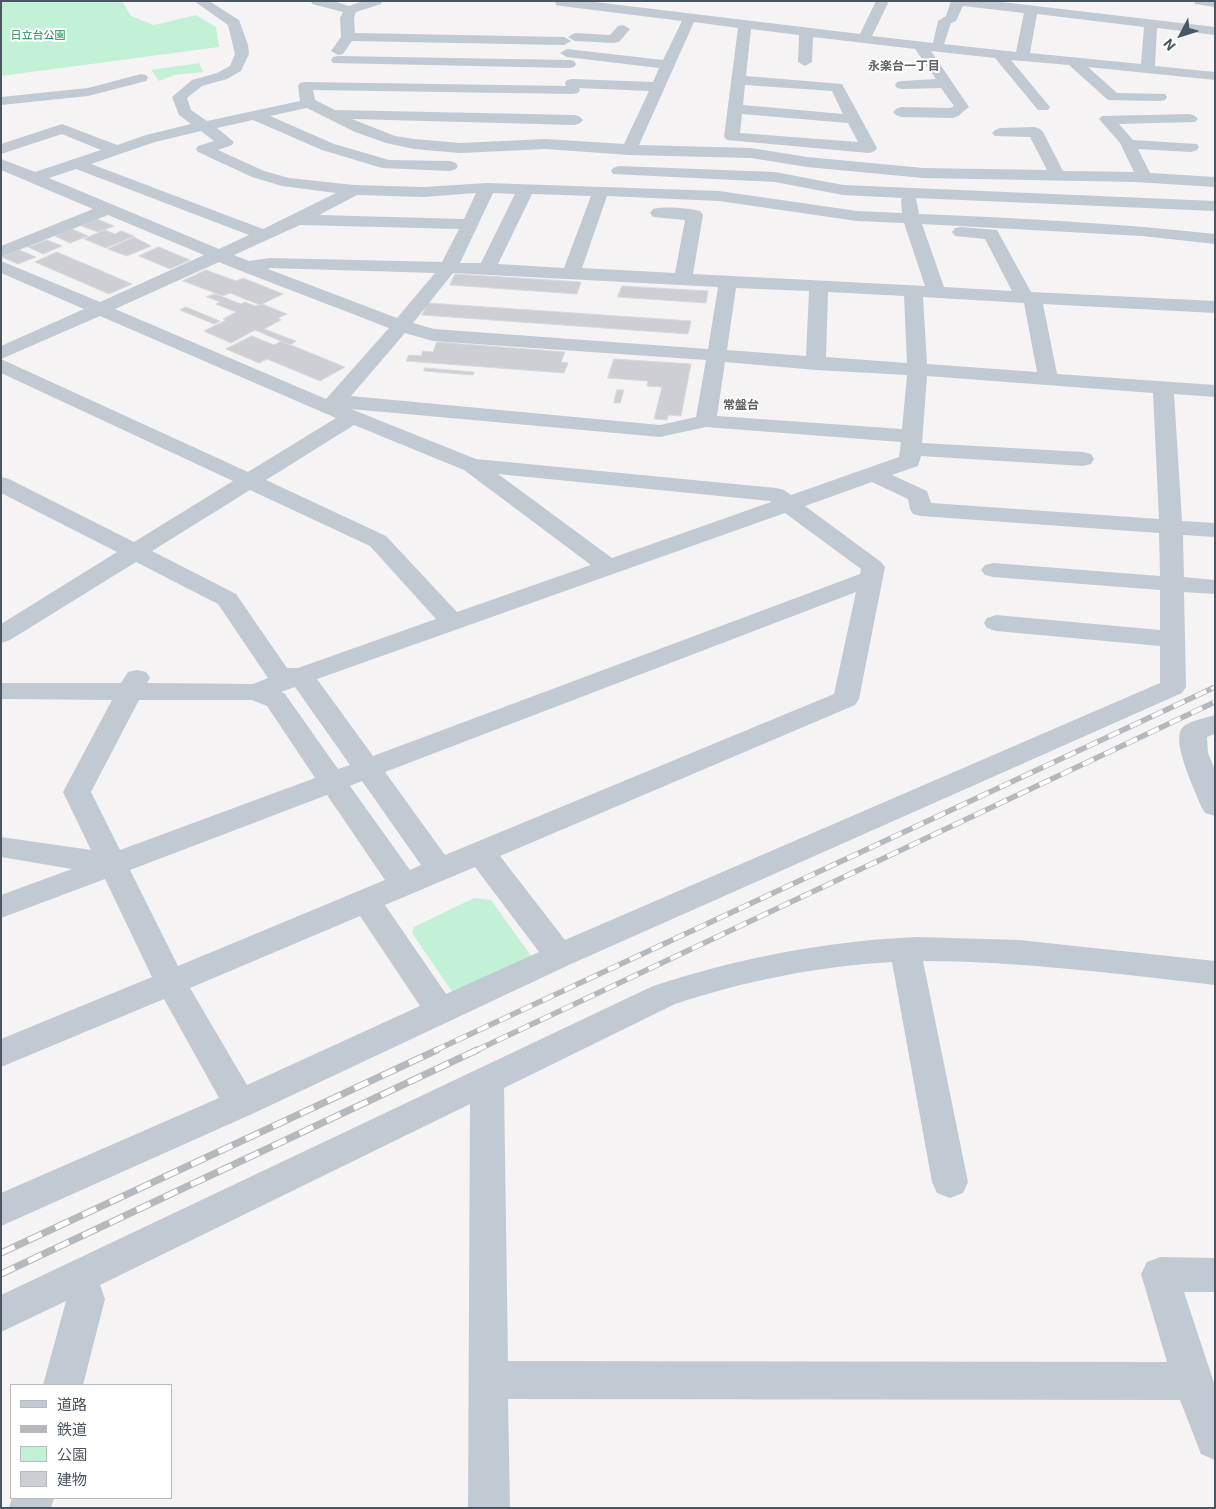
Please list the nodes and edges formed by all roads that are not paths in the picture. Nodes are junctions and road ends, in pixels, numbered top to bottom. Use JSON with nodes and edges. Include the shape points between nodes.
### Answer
{"nodes":[{"id":1,"x":200,"y":1,"type":"edge"},
{"id":2,"x":317,"y":1,"type":"edge"},
{"id":3,"x":376,"y":1,"type":"edge"},
{"id":4,"x":686,"y":1,"type":"edge"},
{"id":5,"x":883,"y":1,"type":"edge"},
{"id":6,"x":958,"y":1,"type":"edge"},
{"id":7,"x":1062,"y":1,"type":"edge"},
{"id":8,"x":1200,"y":1,"type":"edge"},
{"id":9,"x":561,"y":2,"type":"edge"},
{"id":10,"x":1215,"y":2,"type":"edge"},
{"id":11,"x":350,"y":10,"type":"junction"},
{"id":12,"x":1031,"y":10,"type":"junction"},
{"id":13,"x":1054,"y":13,"type":"junction"},
{"id":14,"x":673,"y":15,"type":"junction"},
{"id":15,"x":690,"y":18,"type":"junction"},
{"id":16,"x":1151,"y":23,"type":"junction"},
{"id":17,"x":746,"y":24,"type":"junction"},
{"id":18,"x":623,"y":29,"type":"dead end"},
{"id":19,"x":1215,"y":31,"type":"edge"},
{"id":20,"x":806,"y":32,"type":"junction"},
{"id":21,"x":348,"y":37,"type":"junction"},
{"id":22,"x":864,"y":39,"type":"junction"},
{"id":23,"x":565,"y":40,"type":"junction"},
{"id":24,"x":939,"y":42,"type":"dead end"},
{"id":25,"x":920,"y":46,"type":"junction"},
{"id":26,"x":999,"y":54,"type":"junction"},
{"id":27,"x":1022,"y":56,"type":"junction"},
{"id":28,"x":1082,"y":58,"type":"junction"},
{"id":29,"x":338,"y":60,"type":"junction"},
{"id":30,"x":805,"y":62,"type":"dead end"},
{"id":31,"x":669,"y":65,"type":"junction"},
{"id":32,"x":1148,"y":70,"type":"junction"},
{"id":33,"x":1213,"y":72,"type":"edge"},
{"id":34,"x":141,"y":78,"type":"dead end"},
{"id":35,"x":738,"y":80,"type":"junction"},
{"id":36,"x":946,"y":83,"type":"junction"},
{"id":37,"x":902,"y":85,"type":"dead end"},
{"id":38,"x":305,"y":86,"type":"junction"},
{"id":39,"x":573,"y":87,"type":"junction"},
{"id":40,"x":658,"y":87,"type":"junction"},
{"id":41,"x":1160,"y":98,"type":"dead end"},
{"id":42,"x":1,"y":101,"type":"edge"},
{"id":43,"x":310,"y":103,"type":"junction"},
{"id":44,"x":1043,"y":107,"type":"dead end"},
{"id":45,"x":735,"y":109,"type":"junction"},
{"id":46,"x":901,"y":112,"type":"dead end"},
{"id":47,"x":329,"y":113,"type":"junction"},
{"id":48,"x":255,"y":115,"type":"junction"},
{"id":49,"x":854,"y":119,"type":"junction"},
{"id":50,"x":1190,"y":119,"type":"dead end"},
{"id":51,"x":575,"y":120,"type":"junction"},
{"id":52,"x":201,"y":126,"type":"junction"},
{"id":53,"x":1000,"y":133,"type":"dead end"},
{"id":54,"x":1128,"y":144,"type":"junction"},
{"id":55,"x":571,"y":146,"type":"junction"},
{"id":56,"x":460,"y":148,"type":"junction"},
{"id":57,"x":1191,"y":148,"type":"dead end"},
{"id":58,"x":1,"y":149,"type":"edge"},
{"id":59,"x":114,"y":149,"type":"junction"},
{"id":60,"x":630,"y":150,"type":"junction"},
{"id":61,"x":75,"y":163,"type":"junction"},
{"id":62,"x":1,"y":164,"type":"edge"},
{"id":63,"x":450,"y":166,"type":"junction"},
{"id":64,"x":619,"y":171,"type":"junction"},
{"id":65,"x":1057,"y":174,"type":"junction"},
{"id":66,"x":1144,"y":177,"type":"junction"},
{"id":67,"x":34,"y":178,"type":"junction"},
{"id":68,"x":1215,"y":182,"type":"edge"},
{"id":69,"x":487,"y":188,"type":"junction"},
{"id":70,"x":526,"y":189,"type":"junction"},
{"id":71,"x":354,"y":190,"type":"junction"},
{"id":72,"x":437,"y":191,"type":"junction"},
{"id":73,"x":603,"y":191,"type":"junction"},
{"id":74,"x":908,"y":192,"type":"junction"},
{"id":75,"x":1215,"y":206,"type":"edge"},
{"id":76,"x":107,"y":209,"type":"junction"},
{"id":77,"x":658,"y":213,"type":"dead end"},
{"id":78,"x":297,"y":220,"type":"junction"},
{"id":79,"x":469,"y":224,"type":"junction"},
{"id":80,"x":913,"y":224,"type":"junction"},
{"id":81,"x":264,"y":235,"type":"junction"},
{"id":82,"x":1215,"y":239,"type":"edge"},
{"id":83,"x":1,"y":252,"type":"edge"},
{"id":84,"x":218,"y":255,"type":"junction"},
{"id":85,"x":1,"y":266,"type":"edge"},
{"id":86,"x":449,"y":267,"type":"junction"},
{"id":87,"x":247,"y":268,"type":"junction"},
{"id":88,"x":487,"y":269,"type":"junction"},
{"id":89,"x":571,"y":273,"type":"junction"},
{"id":90,"x":682,"y":279,"type":"junction"},
{"id":91,"x":728,"y":281,"type":"junction"},
{"id":92,"x":819,"y":285,"type":"junction"},
{"id":93,"x":913,"y":291,"type":"junction"},
{"id":94,"x":936,"y":292,"type":"junction"},
{"id":95,"x":1028,"y":297,"type":"junction"},
{"id":96,"x":1215,"y":307,"type":"edge"},
{"id":97,"x":99,"y":308,"type":"junction"},
{"id":98,"x":401,"y":326,"type":"junction"},
{"id":99,"x":1,"y":352,"type":"edge"},
{"id":100,"x":715,"y":356,"type":"junction"},
{"id":101,"x":816,"y":364,"type":"junction"},
{"id":102,"x":1,"y":365,"type":"edge"},
{"id":103,"x":917,"y":370,"type":"junction"},
{"id":104,"x":1048,"y":379,"type":"junction"},
{"id":105,"x":1163,"y":388,"type":"junction"},
{"id":106,"x":1215,"y":391,"type":"edge"},
{"id":107,"x":311,"y":400,"type":"junction"},
{"id":108,"x":336,"y":402,"type":"junction"},
{"id":109,"x":352,"y":418,"type":"junction"},
{"id":110,"x":706,"y":421,"type":"junction"},
{"id":111,"x":911,"y":442,"type":"junction"},
{"id":112,"x":1083,"y":459,"type":"dead end"},
{"id":113,"x":472,"y":466,"type":"junction"},
{"id":114,"x":872,"y":474,"type":"junction"},
{"id":115,"x":250,"y":481,"type":"junction"},
{"id":116,"x":1,"y":484,"type":"edge"},
{"id":117,"x":788,"y":505,"type":"junction"},
{"id":118,"x":1172,"y":527,"type":"junction"},
{"id":119,"x":1215,"y":530,"type":"edge"},
{"id":120,"x":135,"y":552,"type":"junction"},
{"id":121,"x":607,"y":566,"type":"junction"},
{"id":122,"x":993,"y":570,"type":"dead end"},
{"id":123,"x":871,"y":578,"type":"junction"},
{"id":124,"x":1172,"y":584,"type":"junction"},
{"id":125,"x":1215,"y":587,"type":"edge"},
{"id":126,"x":452,"y":622,"type":"junction"},
{"id":127,"x":996,"y":623,"type":"dead end"},
{"id":128,"x":1,"y":635,"type":"edge"},
{"id":129,"x":1173,"y":639,"type":"junction"},
{"id":130,"x":1,"y":674,"type":"edge"},
{"id":131,"x":290,"y":676,"type":"junction"},
{"id":132,"x":134,"y":683,"type":"junction"},
{"id":133,"x":1,"y":691,"type":"edge"},
{"id":134,"x":254,"y":692,"type":"junction"},
{"id":135,"x":1215,"y":724,"type":"edge"},
{"id":136,"x":368,"y":768,"type":"junction"},
{"id":137,"x":333,"y":781,"type":"junction"},
{"id":138,"x":1215,"y":806,"type":"edge"},
{"id":139,"x":1,"y":847,"type":"edge"},
{"id":140,"x":480,"y":853,"type":"junction"},
{"id":141,"x":113,"y":865,"type":"junction"},
{"id":142,"x":440,"y":870,"type":"junction"},
{"id":143,"x":404,"y":885,"type":"junction"},
{"id":144,"x":366,"y":900,"type":"junction"},
{"id":145,"x":1,"y":907,"type":"edge"},
{"id":146,"x":905,"y":950,"type":"junction"},
{"id":147,"x":560,"y":956,"type":"junction"},
{"id":148,"x":1215,"y":973,"type":"edge"},
{"id":149,"x":171,"y":983,"type":"junction"},
{"id":150,"x":440,"y":1011,"type":"junction"},
{"id":151,"x":1,"y":1054,"type":"edge"},
{"id":152,"x":488,"y":1081,"type":"junction"},
{"id":153,"x":240,"y":1104,"type":"junction"},
{"id":154,"x":950,"y":1182,"type":"dead end"},
{"id":155,"x":1,"y":1210,"type":"edge"},
{"id":156,"x":1215,"y":1275,"type":"edge"},
{"id":157,"x":78,"y":1276,"type":"junction"},
{"id":158,"x":1,"y":1314,"type":"edge"},
{"id":159,"x":488,"y":1380,"type":"junction"},
{"id":160,"x":1193,"y":1381,"type":"junction"},
{"id":161,"x":63,"y":1384,"type":"edge"},
{"id":162,"x":1215,"y":1440,"type":"edge"},
{"id":163,"x":489,"y":1508,"type":"edge"}],
"edges":[{"from":1,"to":52,"type":"street","via":[[234,23],[242,54],[236,68],[197,83],[179,97],[184,112]]},
{"from":2,"to":11,"type":"street"},
{"from":3,"to":11,"type":"street"},
{"from":4,"to":14,"type":"street"},
{"from":5,"to":22,"type":"street"},
{"from":6,"to":12,"type":"street"},
{"from":6,"to":24,"type":"street","via":[[951,18],[945,22]]},
{"from":7,"to":13,"type":"street"},
{"from":8,"to":10,"type":"street"},
{"from":9,"to":14,"type":"street"},
{"from":9,"to":23,"type":"street"},
{"from":11,"to":21,"type":"street"},
{"from":12,"to":13,"type":"street"},
{"from":12,"to":27,"type":"street"},
{"from":13,"to":16,"type":"street"},
{"from":14,"to":15,"type":"street"},
{"from":15,"to":17,"type":"street"},
{"from":15,"to":31,"type":"street"},
{"from":16,"to":19,"type":"street"},
{"from":16,"to":32,"type":"street"},
{"from":17,"to":20,"type":"street"},
{"from":17,"to":35,"type":"street"},
{"from":18,"to":23,"type":"street","via":[[614,39]]},
{"from":20,"to":22,"type":"street"},
{"from":20,"to":30,"type":"street"},
{"from":21,"to":23,"type":"street"},
{"from":21,"to":29,"type":"street","via":[[338,48]]},
{"from":22,"to":25,"type":"street"},
{"from":23,"to":29,"type":"street"},
{"from":23,"to":31,"type":"street"},
{"from":23,"to":39,"type":"street"},
{"from":25,"to":26,"type":"street"},
{"from":25,"to":36,"type":"street"},
{"from":26,"to":27,"type":"street"},
{"from":26,"to":44,"type":"street"},
{"from":27,"to":28,"type":"street"},
{"from":28,"to":32,"type":"street"},
{"from":28,"to":41,"type":"street","via":[[1113,97]]},
{"from":29,"to":38,"type":"street"},
{"from":31,"to":40,"type":"street"},
{"from":32,"to":33,"type":"street"},
{"from":34,"to":42,"type":"street","via":[[88,92]]},
{"from":35,"to":45,"type":"street"},
{"from":35,"to":49,"type":"street","via":[[837,87]]},
{"from":36,"to":37,"type":"street"},
{"from":36,"to":46,"type":"street","via":[[962,107],[953,113]]},
{"from":38,"to":39,"type":"street"},
{"from":38,"to":43,"type":"street"},
{"from":39,"to":40,"type":"street"},
{"from":39,"to":51,"type":"street"},
{"from":40,"to":60,"type":"street"},
{"from":43,"to":47,"type":"street"},
{"from":43,"to":48,"type":"street"},
{"from":45,"to":49,"type":"street"},
{"from":45,"to":49,"type":"street","via":[[732,137],[870,148]]},
{"from":47,"to":51,"type":"street"},
{"from":47,"to":56,"type":"street","via":[[392,140]]},
{"from":48,"to":52,"type":"street"},
{"from":48,"to":63,"type":"street","via":[[328,147],[388,165]]},
{"from":50,"to":54,"type":"street","via":[[1106,119]]},
{"from":51,"to":55,"type":"street"},
{"from":52,"to":59,"type":"street"},
{"from":52,"to":71,"type":"street","via":[[226,142],[204,150],[258,174],[288,183]]},
{"from":53,"to":65,"type":"street","via":[[1035,132]]},
{"from":54,"to":57,"type":"street"},
{"from":54,"to":66,"type":"street"},
{"from":55,"to":56,"type":"street"},
{"from":55,"to":60,"type":"street"},
{"from":56,"to":63,"type":"street"},
{"from":58,"to":59,"type":"street","via":[[62,129]]},
{"from":59,"to":61,"type":"street"},
{"from":60,"to":64,"type":"street"},
{"from":60,"to":65,"type":"street","via":[[751,153],[923,173]]},
{"from":61,"to":67,"type":"street"},
{"from":61,"to":81,"type":"street"},
{"from":62,"to":67,"type":"street"},
{"from":63,"to":72,"type":"street"},
{"from":64,"to":73,"type":"street"},
{"from":64,"to":74,"type":"street","via":[[775,177],[842,190]]},
{"from":65,"to":66,"type":"street"},
{"from":66,"to":68,"type":"street"},
{"from":67,"to":76,"type":"street"},
{"from":69,"to":70,"type":"street"},
{"from":69,"to":72,"type":"street"},
{"from":69,"to":79,"type":"street"},
{"from":70,"to":73,"type":"street"},
{"from":70,"to":88,"type":"street"},
{"from":71,"to":72,"type":"street"},
{"from":71,"to":78,"type":"street"},
{"from":73,"to":80,"type":"street","via":[[742,198]]},
{"from":73,"to":89,"type":"street"},
{"from":74,"to":75,"type":"street"},
{"from":74,"to":80,"type":"street"},
{"from":76,"to":83,"type":"street"},
{"from":76,"to":84,"type":"street"},
{"from":77,"to":90,"type":"street","via":[[694,215]]},
{"from":78,"to":79,"type":"street"},
{"from":78,"to":81,"type":"street"},
{"from":79,"to":86,"type":"street"},
{"from":80,"to":82,"type":"street","via":[[1040,224]]},
{"from":80,"to":94,"type":"street"},
{"from":80,"to":95,"type":"street","via":[[991,234]]},
{"from":81,"to":84,"type":"street"},
{"from":84,"to":87,"type":"street"},
{"from":84,"to":97,"type":"street"},
{"from":85,"to":97,"type":"street"},
{"from":86,"to":87,"type":"street","via":[[270,263]]},
{"from":86,"to":88,"type":"street"},
{"from":86,"to":98,"type":"street"},
{"from":87,"to":98,"type":"street"},
{"from":88,"to":89,"type":"street"},
{"from":89,"to":90,"type":"street"},
{"from":90,"to":91,"type":"street"},
{"from":91,"to":92,"type":"street"},
{"from":91,"to":100,"type":"street"},
{"from":92,"to":93,"type":"street"},
{"from":92,"to":101,"type":"street"},
{"from":93,"to":94,"type":"street"},
{"from":93,"to":103,"type":"street"},
{"from":94,"to":95,"type":"street"},
{"from":95,"to":96,"type":"street"},
{"from":95,"to":104,"type":"street"},
{"from":97,"to":99,"type":"street"},
{"from":97,"to":107,"type":"street"},
{"from":98,"to":100,"type":"street","via":[[433,335]]},
{"from":98,"to":108,"type":"street"},
{"from":100,"to":101,"type":"street"},
{"from":100,"to":110,"type":"street"},
{"from":101,"to":103,"type":"street"},
{"from":102,"to":115,"type":"street"},
{"from":103,"to":104,"type":"street"},
{"from":103,"to":111,"type":"street"},
{"from":104,"to":105,"type":"street"},
{"from":105,"to":106,"type":"street"},
{"from":105,"to":118,"type":"street"},
{"from":107,"to":108,"type":"street"},
{"from":107,"to":109,"type":"street"},
{"from":108,"to":110,"type":"street","via":[[660,431]]},
{"from":109,"to":113,"type":"street"},
{"from":109,"to":115,"type":"street"},
{"from":110,"to":111,"type":"street"},
{"from":111,"to":112,"type":"street"},
{"from":111,"to":114,"type":"street","via":[[910,461]]},
{"from":113,"to":117,"type":"street","via":[[776,495]]},
{"from":113,"to":121,"type":"street"},
{"from":114,"to":117,"type":"street"},
{"from":114,"to":118,"type":"street","via":[[919,496],[921,509]]},
{"from":115,"to":120,"type":"street"},
{"from":115,"to":126,"type":"street","via":[[378,541]]},
{"from":116,"to":120,"type":"street"},
{"from":117,"to":121,"type":"street"},
{"from":117,"to":123,"type":"street","via":[[873,567]]},
{"from":118,"to":119,"type":"street"},
{"from":118,"to":124,"type":"street"},
{"from":120,"to":128,"type":"street"},
{"from":120,"to":131,"type":"street","via":[[227,600]]},
{"from":121,"to":126,"type":"street"},
{"from":122,"to":124,"type":"street"},
{"from":123,"to":136,"type":"street"},
{"from":123,"to":140,"type":"street","via":[[846,699]]},
{"from":124,"to":125,"type":"street"},
{"from":124,"to":129,"type":"street"},
{"from":126,"to":131,"type":"street"},
{"from":127,"to":129,"type":"street"},
{"from":129,"to":147,"type":"street","via":[[1173,687]]},
{"from":130,"to":132,"type":"street"},
{"from":131,"to":132,"type":"street"},
{"from":131,"to":134,"type":"street"},
{"from":131,"to":136,"type":"street"},
{"from":132,"to":133,"type":"street"},
{"from":132,"to":134,"type":"street"},
{"from":132,"to":141,"type":"street","via":[[77,792]]},
{"from":134,"to":137,"type":"street","via":[[276,700]]},
{"from":135,"to":138,"type":"street","via":[[1193,732],[1194,753]]},
{"from":136,"to":137,"type":"street"},
{"from":136,"to":142,"type":"street"},
{"from":137,"to":141,"type":"street"},
{"from":137,"to":143,"type":"street"},
{"from":139,"to":141,"type":"street"},
{"from":140,"to":142,"type":"street"},
{"from":140,"to":147,"type":"street"},
{"from":141,"to":145,"type":"street"},
{"from":141,"to":149,"type":"street"},
{"from":142,"to":143,"type":"street"},
{"from":143,"to":144,"type":"street"},
{"from":144,"to":149,"type":"street"},
{"from":144,"to":150,"type":"street"},
{"from":146,"to":148,"type":"street","via":[[954,949],[1046,955]]},
{"from":146,"to":152,"type":"street","via":[[822,957],[710,979],[664,995]]},
{"from":146,"to":154,"type":"street"},
{"from":147,"to":150,"type":"street"},
{"from":149,"to":151,"type":"street"},
{"from":149,"to":153,"type":"street"},
{"from":150,"to":153,"type":"street"},
{"from":152,"to":157,"type":"street"},
{"from":152,"to":159,"type":"street"},
{"from":153,"to":155,"type":"street"},
{"from":156,"to":160,"type":"street","via":[[1160,1274]]},
{"from":157,"to":158,"type":"street"},
{"from":157,"to":161,"type":"street","via":[[86,1299]]},
{"from":159,"to":160,"type":"street"},
{"from":159,"to":163,"type":"street"},
{"from":160,"to":162,"type":"street"}]}
